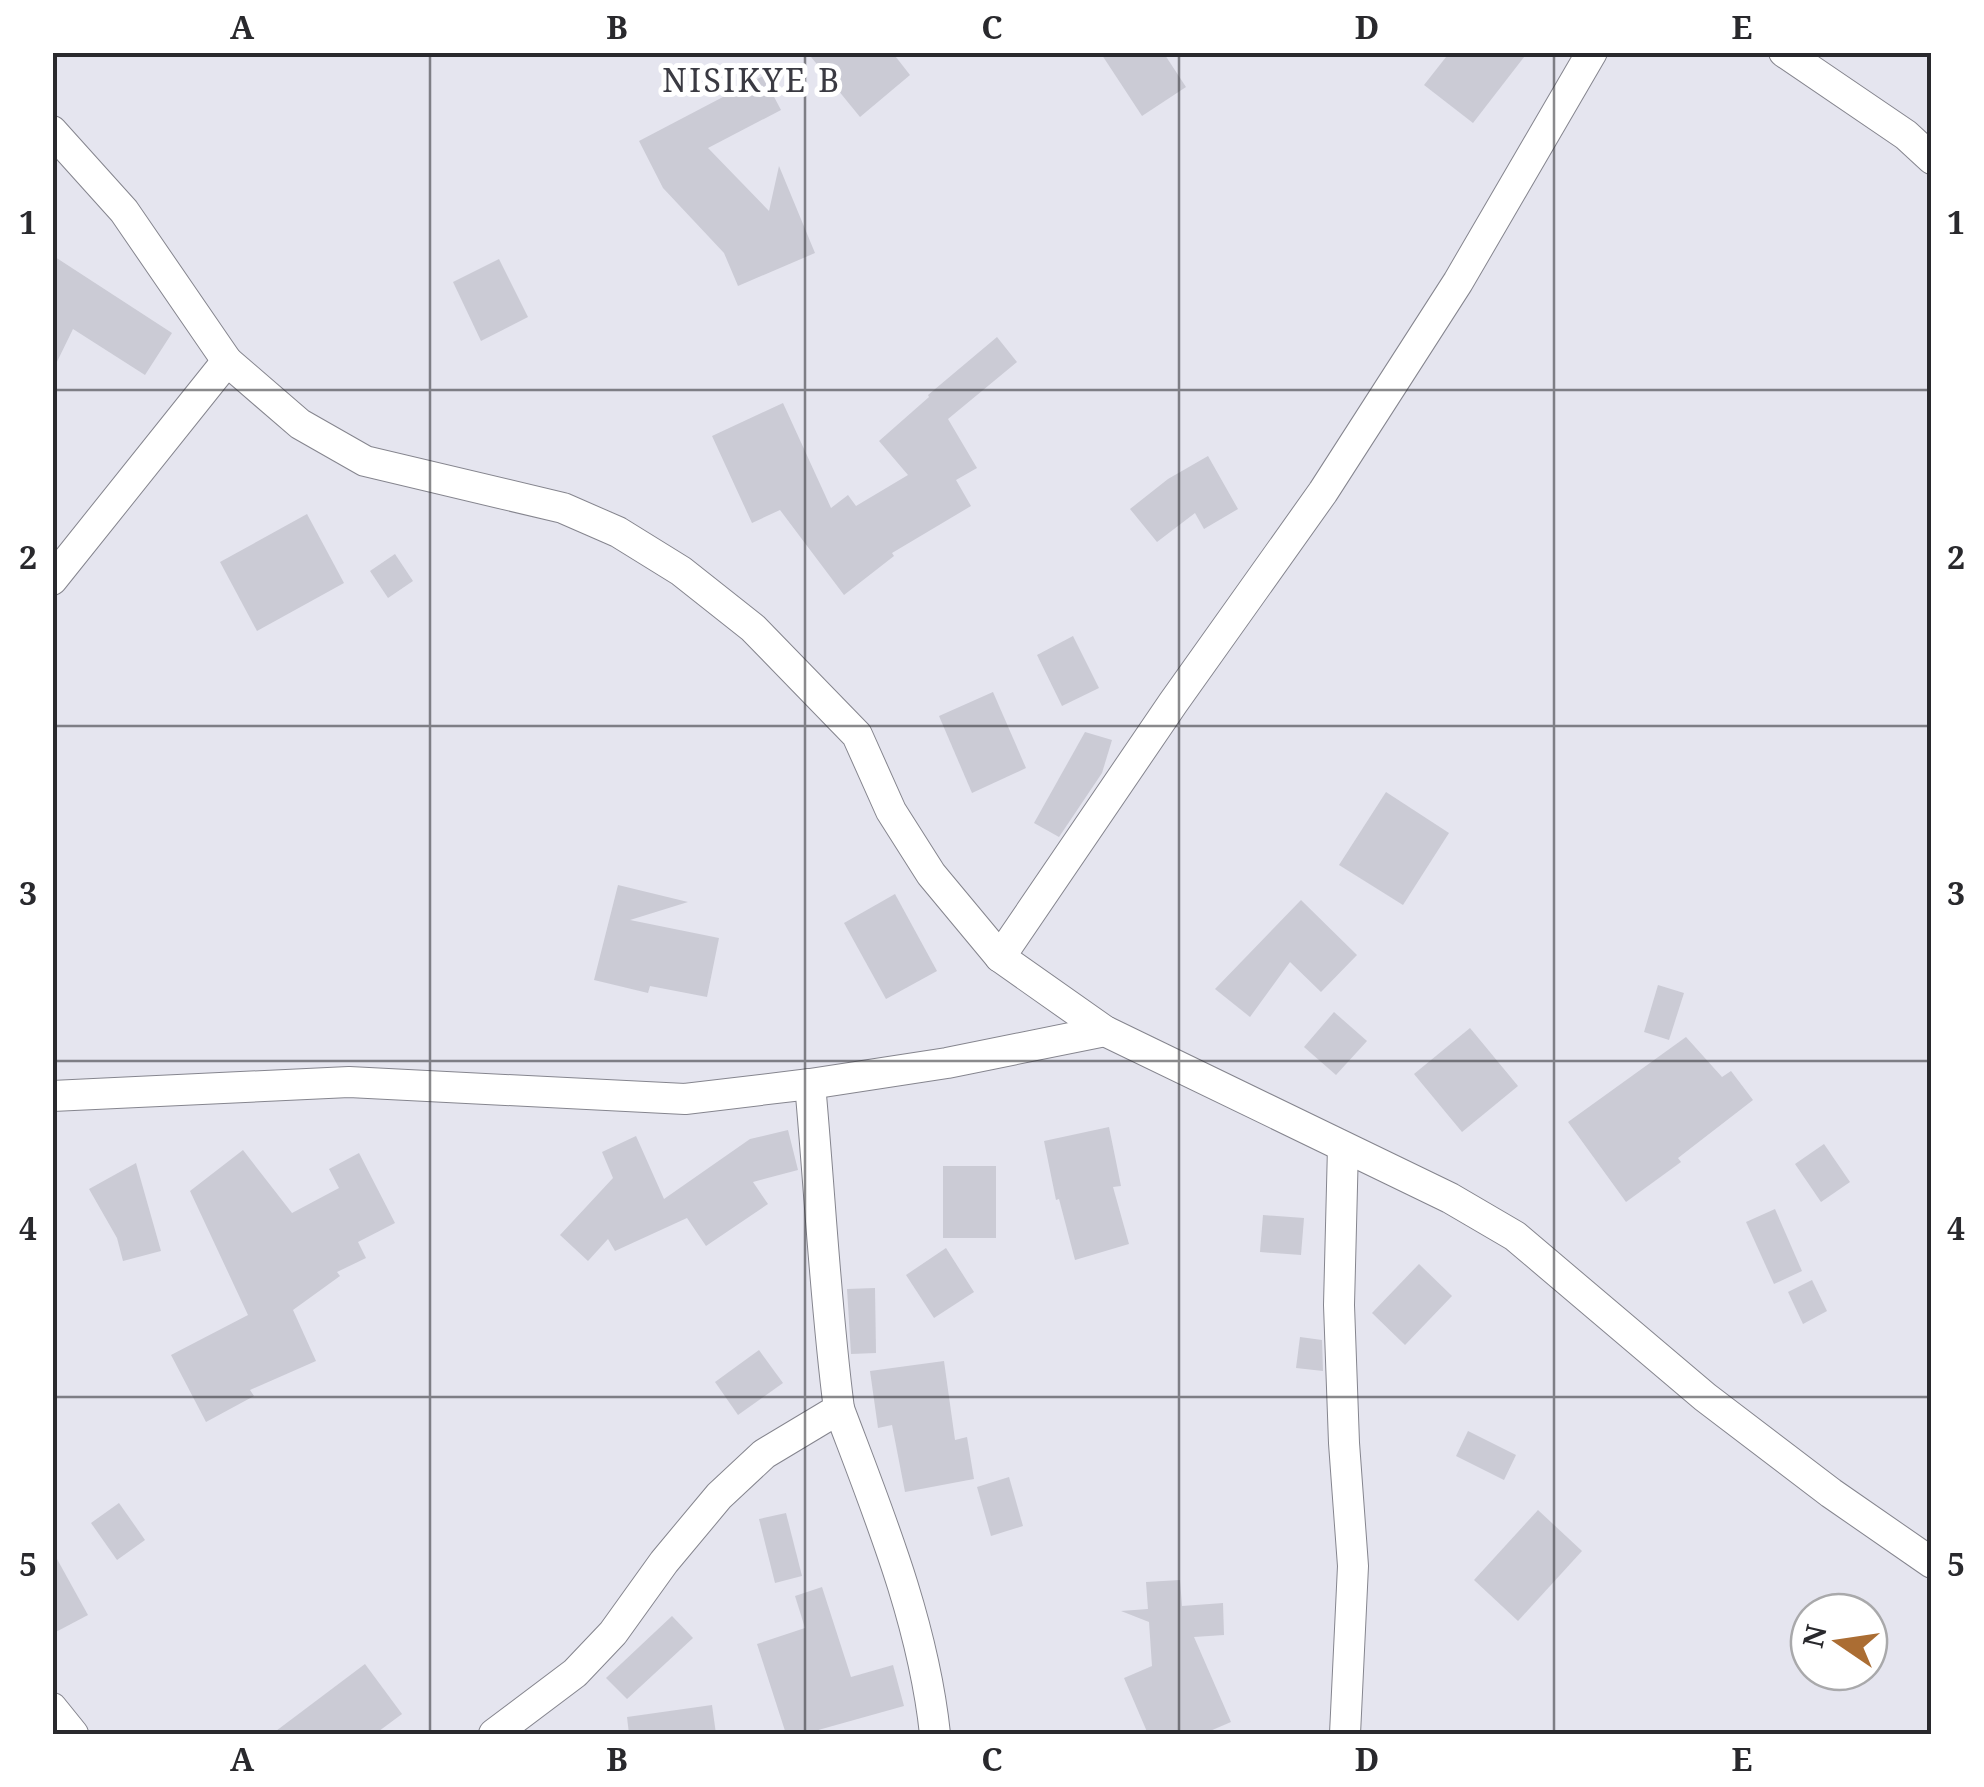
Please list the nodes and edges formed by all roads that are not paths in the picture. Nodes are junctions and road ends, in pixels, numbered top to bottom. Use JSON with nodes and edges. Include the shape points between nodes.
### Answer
{"nodes":[{"id":1,"x":1592,"y":52,"type":"edge"},
{"id":2,"x":1784,"y":52,"type":"edge"},
{"id":3,"x":52,"y":131,"type":"edge"},
{"id":4,"x":1932,"y":159,"type":"edge"},
{"id":5,"x":228,"y":361,"type":"junction"},
{"id":6,"x":52,"y":580,"type":"edge"},
{"id":7,"x":1000,"y":956,"type":"junction"},
{"id":8,"x":1105,"y":1030,"type":"junction"},
{"id":9,"x":810,"y":1084,"type":"junction"},
{"id":10,"x":52,"y":1096,"type":"edge"},
{"id":11,"x":1343,"y":1147,"type":"junction"},
{"id":12,"x":839,"y":1409,"type":"junction"},
{"id":13,"x":1932,"y":1563,"type":"edge"},
{"id":14,"x":52,"y":1708,"type":"edge"},
{"id":15,"x":74,"y":1734,"type":"edge"},
{"id":16,"x":494,"y":1734,"type":"edge"},
{"id":17,"x":935,"y":1734,"type":"edge"},
{"id":18,"x":1345,"y":1734,"type":"edge"}],
"edges":[{"from":1,"to":7,"type":"street","via":[[1458,282],[1324,492]]},
{"from":2,"to":4,"type":"street"},
{"from":3,"to":5,"type":"street","via":[[124,211]]},
{"from":5,"to":6,"type":"street"},
{"from":5,"to":7,"type":"street","via":[[300,424],[365,461],[563,508],[681,571],[753,628],[856,735],[931,874]]},
{"from":7,"to":8,"type":"street"},
{"from":8,"to":9,"type":"street"},
{"from":8,"to":11,"type":"street"},
{"from":9,"to":10,"type":"street","via":[[685,1100],[349,1082]]},
{"from":9,"to":12,"type":"street"},
{"from":11,"to":13,"type":"street","via":[[1515,1236],[1705,1397]]},
{"from":11,"to":18,"type":"street","via":[[1339,1305],[1353,1566]]},
{"from":12,"to":16,"type":"street","via":[[764,1454],[720,1496],[588,1660]]},
{"from":12,"to":17,"type":"street","via":[[900,1572]]},
{"from":14,"to":15,"type":"street"}]}
